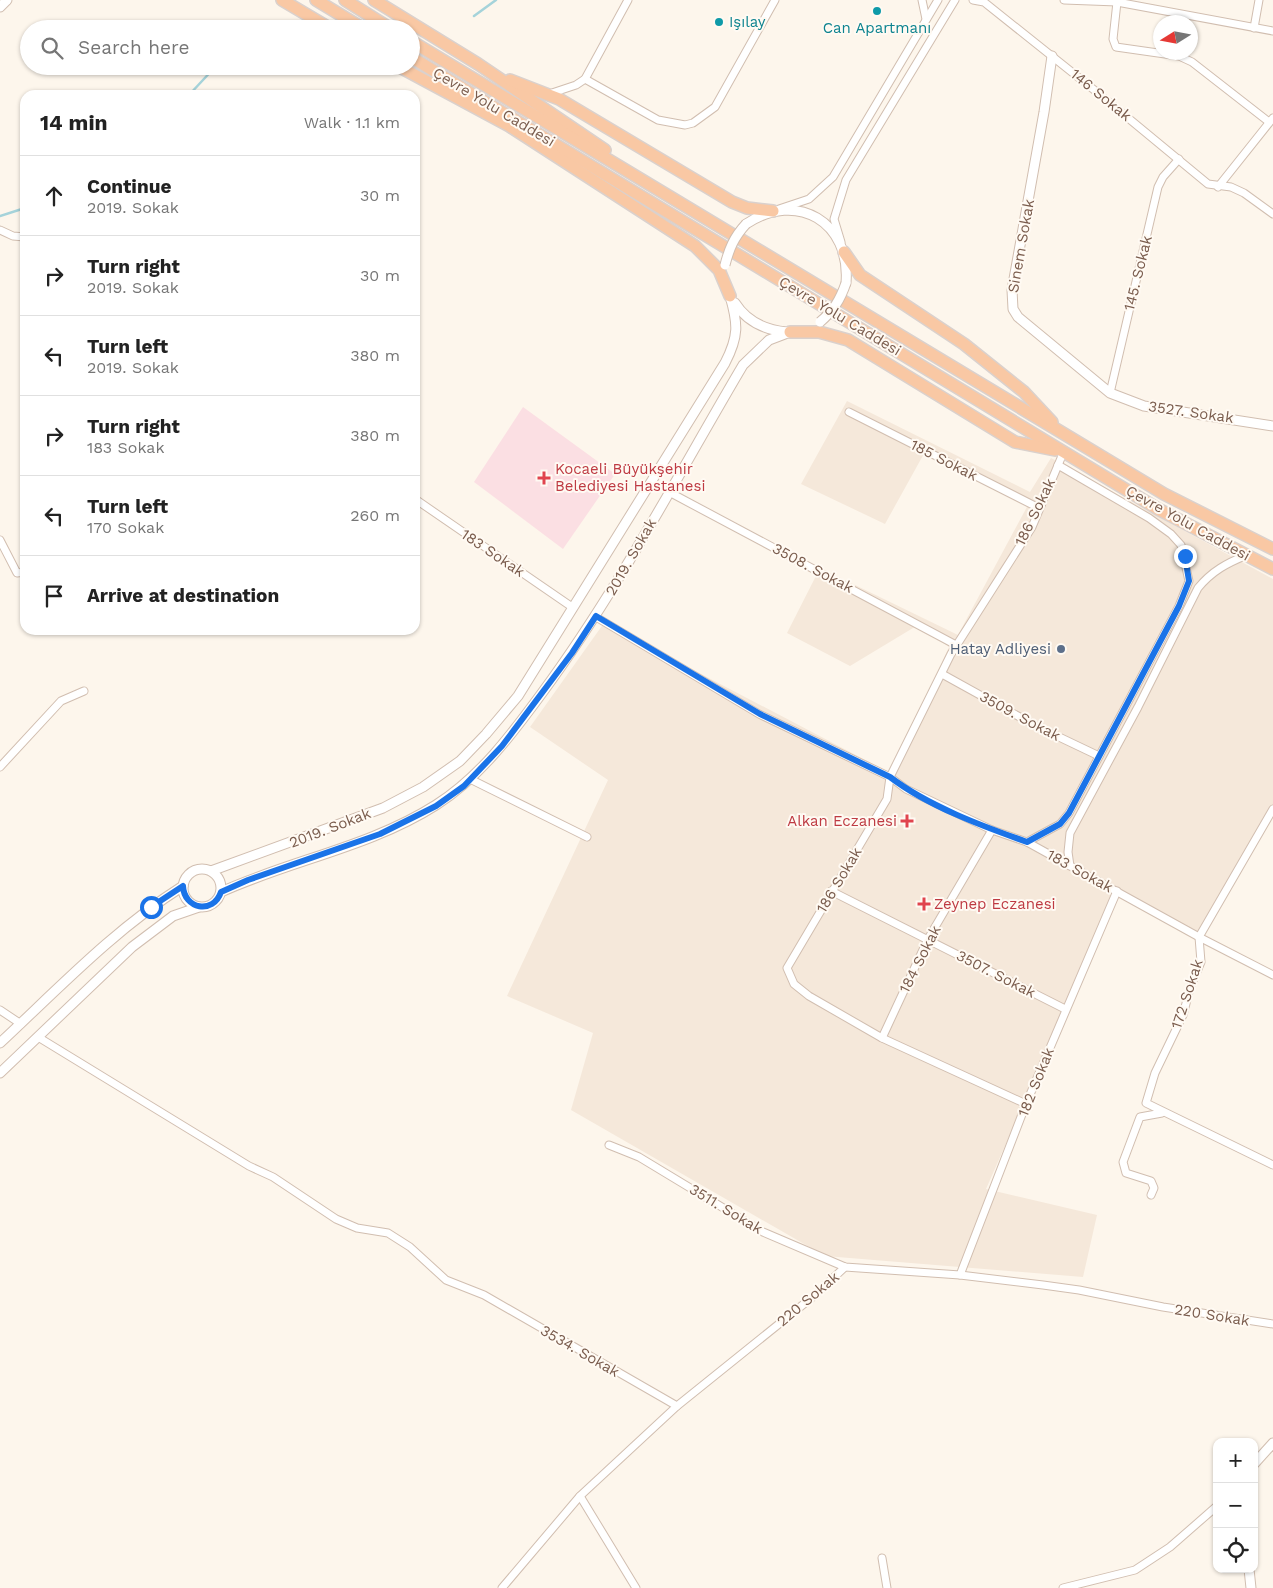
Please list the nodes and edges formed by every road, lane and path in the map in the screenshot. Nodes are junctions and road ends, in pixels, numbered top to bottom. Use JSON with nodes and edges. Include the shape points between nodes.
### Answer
{"nodes":[{"id":1,"x":7,"y":0,"type":"edge"},
{"id":2,"x":282,"y":0,"type":"edge"},
{"id":3,"x":316,"y":0,"type":"edge"},
{"id":4,"x":345,"y":0,"type":"edge"},
{"id":5,"x":374,"y":0,"type":"edge"},
{"id":6,"x":628,"y":0,"type":"edge"},
{"id":7,"x":775,"y":0,"type":"edge"},
{"id":8,"x":922,"y":0,"type":"edge"},
{"id":9,"x":938,"y":0,"type":"edge"},
{"id":10,"x":955,"y":0,"type":"edge"},
{"id":11,"x":973,"y":0,"type":"edge"},
{"id":12,"x":1064,"y":0,"type":"edge"},
{"id":13,"x":1259,"y":0,"type":"edge"},
{"id":14,"x":985,"y":1,"type":"edge"},
{"id":15,"x":1117,"y":2,"type":"junction"},
{"id":16,"x":0,"y":7,"type":"edge"},
{"id":17,"x":926,"y":19,"type":"junction"},
{"id":18,"x":316,"y":20,"type":"edge"},
{"id":19,"x":349,"y":20,"type":"edge"},
{"id":20,"x":377,"y":20,"type":"edge"},
{"id":21,"x":406,"y":20,"type":"edge"},
{"id":22,"x":1254,"y":28,"type":"junction"},
{"id":23,"x":420,"y":29,"type":"edge"},
{"id":24,"x":1273,"y":31,"type":"edge"},
{"id":25,"x":420,"y":47,"type":"edge"},
{"id":26,"x":1052,"y":56,"type":"junction"},
{"id":27,"x":420,"y":62,"type":"edge"},
{"id":28,"x":489,"y":72,"type":"junction"},
{"id":29,"x":415,"y":75,"type":"edge"},
{"id":30,"x":585,"y":79,"type":"junction"},
{"id":31,"x":547,"y":95,"type":"junction"},
{"id":32,"x":1271,"y":120,"type":"edge"},
{"id":33,"x":511,"y":127,"type":"junction"},
{"id":34,"x":1179,"y":159,"type":"junction"},
{"id":35,"x":1218,"y":187,"type":"junction"},
{"id":36,"x":642,"y":196,"type":"junction"},
{"id":37,"x":773,"y":210,"type":"junction"},
{"id":38,"x":1273,"y":214,"type":"edge"},
{"id":39,"x":0,"y":230,"type":"edge"},
{"id":40,"x":725,"y":230,"type":"junction"},
{"id":41,"x":20,"y":237,"type":"edge"},
{"id":42,"x":844,"y":252,"type":"junction"},
{"id":43,"x":730,"y":296,"type":"junction"},
{"id":44,"x":790,"y":332,"type":"junction"},
{"id":45,"x":1110,"y":393,"type":"junction"},
{"id":46,"x":849,"y":412,"type":"dead end"},
{"id":47,"x":1273,"y":426,"type":"edge"},
{"id":48,"x":1060,"y":431,"type":"junction"},
{"id":49,"x":1064,"y":452,"type":"junction"},
{"id":50,"x":1058,"y":466,"type":"junction"},
{"id":51,"x":669,"y":492,"type":"junction"},
{"id":52,"x":420,"y":503,"type":"edge"},
{"id":53,"x":1039,"y":508,"type":"junction"},
{"id":54,"x":0,"y":540,"type":"edge"},
{"id":55,"x":1273,"y":549,"type":"edge"},
{"id":56,"x":1246,"y":555,"type":"junction"},
{"id":57,"x":1273,"y":569,"type":"edge"},
{"id":58,"x":20,"y":571,"type":"edge"},
{"id":59,"x":572,"y":607,"type":"junction"},
{"id":60,"x":596,"y":616,"type":"junction"},
{"id":61,"x":956,"y":645,"type":"junction"},
{"id":62,"x":942,"y":674,"type":"junction"},
{"id":63,"x":84,"y":691,"type":"dead end"},
{"id":64,"x":1100,"y":756,"type":"junction"},
{"id":65,"x":0,"y":767,"type":"edge"},
{"id":66,"x":890,"y":777,"type":"junction"},
{"id":67,"x":470,"y":779,"type":"junction"},
{"id":68,"x":1273,"y":809,"type":"edge"},
{"id":69,"x":992,"y":830,"type":"junction"},
{"id":70,"x":587,"y":837,"type":"dead end"},
{"id":71,"x":1027,"y":842,"type":"junction"},
{"id":72,"x":1070,"y":866,"type":"junction"},
{"id":73,"x":211,"y":872,"type":"junction"},
{"id":74,"x":183,"y":886,"type":"junction"},
{"id":75,"x":831,"y":891,"type":"junction"},
{"id":76,"x":1117,"y":891,"type":"junction"},
{"id":77,"x":221,"y":892,"type":"junction"},
{"id":78,"x":199,"y":907,"type":"junction"},
{"id":79,"x":1200,"y":937,"type":"junction"},
{"id":80,"x":928,"y":939,"type":"junction"},
{"id":81,"x":1273,"y":975,"type":"edge"},
{"id":82,"x":1065,"y":1009,"type":"junction"},
{"id":83,"x":0,"y":1010,"type":"edge"},
{"id":84,"x":21,"y":1024,"type":"junction"},
{"id":85,"x":38,"y":1037,"type":"junction"},
{"id":86,"x":882,"y":1038,"type":"junction"},
{"id":87,"x":0,"y":1044,"type":"edge"},
{"id":88,"x":0,"y":1073,"type":"edge"},
{"id":89,"x":1026,"y":1104,"type":"junction"},
{"id":90,"x":1164,"y":1112,"type":"junction"},
{"id":91,"x":609,"y":1145,"type":"dead end"},
{"id":92,"x":1273,"y":1165,"type":"edge"},
{"id":93,"x":1151,"y":1195,"type":"dead end"},
{"id":94,"x":845,"y":1267,"type":"junction"},
{"id":95,"x":960,"y":1275,"type":"junction"},
{"id":96,"x":1273,"y":1324,"type":"edge"},
{"id":97,"x":677,"y":1406,"type":"junction"},
{"id":98,"x":1273,"y":1443,"type":"edge"},
{"id":99,"x":1258,"y":1460,"type":"edge"},
{"id":100,"x":580,"y":1496,"type":"junction"},
{"id":101,"x":1213,"y":1509,"type":"edge"},
{"id":102,"x":882,"y":1558,"type":"dead end"},
{"id":103,"x":1249,"y":1573,"type":"edge"},
{"id":104,"x":502,"y":1588,"type":"edge"},
{"id":105,"x":636,"y":1588,"type":"edge"},
{"id":106,"x":888,"y":1588,"type":"edge"},
{"id":107,"x":1063,"y":1588,"type":"edge"},
{"id":108,"x":1251,"y":1588,"type":"edge"}],
"edges":[{"from":1,"to":16,"type":"street"},
{"from":2,"to":18,"type":"highway"},
{"from":3,"to":19,"type":"highway"},
{"from":4,"to":20,"type":"highway"},
{"from":5,"to":21,"type":"highway"},
{"from":6,"to":30,"type":"street"},
{"from":7,"to":30,"type":"street","via":[[715,107],[693,124],[658,120]]},
{"from":8,"to":17,"type":"street"},
{"from":9,"to":17,"type":"street"},
{"from":10,"to":42,"type":"street","via":[[846,180],[834,219]]},
{"from":11,"to":14,"type":"street"},
{"from":12,"to":15,"type":"street"},
{"from":13,"to":22,"type":"street"},
{"from":14,"to":26,"type":"street","name":"146 Sokak"},
{"from":15,"to":22,"type":"street"},
{"from":15,"to":32,"type":"street","via":[[1113,39],[1116,47],[1179,56],[1192,62]]},
{"from":17,"to":37,"type":"street","via":[[832,178],[809,200]]},
{"from":22,"to":24,"type":"street"},
{"from":23,"to":28,"type":"highway"},
{"from":25,"to":40,"type":"highway","name":"Çevre Yolu Caddesi"},
{"from":26,"to":34,"type":"street","name":"146 Sokak"},
{"from":26,"to":45,"type":"street","name":"Sinem Sokak","via":[[1012,290],[1013,309],[1018,317]]},
{"from":27,"to":36,"type":"highway","name":"Çevre Yolu Caddesi"},
{"from":28,"to":31,"type":"highway"},
{"from":28,"to":40,"type":"highway"},
{"from":29,"to":33,"type":"highway"},
{"from":30,"to":31,"type":"street"},
{"from":31,"to":37,"type":"highway","via":[[559,99],[732,202],[747,208]]},
{"from":32,"to":35,"type":"street"},
{"from":33,"to":36,"type":"highway"},
{"from":33,"to":43,"type":"highway","via":[[695,246],[719,270]]},
{"from":34,"to":35,"type":"street","name":"146 Sokak","via":[[1208,184]]},
{"from":34,"to":45,"type":"street","name":"145. Sokak","via":[[1158,187]]},
{"from":35,"to":38,"type":"street","name":"146 Sokak","via":[[1231,187],[1244,193]]},
{"from":36,"to":49,"type":"highway","name":"Çevre Yolu Caddesi"},
{"from":37,"to":42,"type":"street","via":[[791,209],[808,213],[824,222],[836,235]]},
{"from":37,"to":43,"type":"street","bridge":true,"via":[[746,224],[735,236],[725,265]]},
{"from":39,"to":41,"type":"street"},
{"from":40,"to":48,"type":"highway","name":"Çevre Yolu Caddesi"},
{"from":42,"to":44,"type":"street","bridge":true,"via":[[848,267],[841,298],[820,322]]},
{"from":42,"to":48,"type":"highway","via":[[860,275],[964,344],[1024,392]]},
{"from":43,"to":44,"type":"street","via":[[740,312],[755,323],[772,330]]},
{"from":43,"to":59,"type":"street","name":"2019. Sokak","via":[[738,322],[726,364]]},
{"from":44,"to":49,"type":"highway","via":[[820,332],[848,340],[1015,442]]},
{"from":44,"to":51,"type":"street","name":"2019. Sokak","via":[[769,340],[743,365]]},
{"from":45,"to":47,"type":"street","name":"3527. Sokak","via":[[1144,406]]},
{"from":46,"to":53,"type":"street","name":"185 Sokak"},
{"from":48,"to":55,"type":"highway","name":"Çevre Yolu Caddesi","via":[[1164,494]]},
{"from":49,"to":50,"type":"street","name":"186 Sokak"},
{"from":49,"to":56,"type":"highway","name":"Çevre Yolu Caddesi","via":[[1158,509]]},
{"from":50,"to":53,"type":"street","name":"186 Sokak"},
{"from":50,"to":64,"type":"street","via":[[1171,534],[1181,545],[1188,569],[1189,581],[1179,606]]},
{"from":51,"to":60,"type":"street","name":"2019. Sokak"},
{"from":51,"to":61,"type":"street","name":"3508. Sokak"},
{"from":52,"to":59,"type":"street","name":"183 Sokak"},
{"from":53,"to":61,"type":"street","name":"186 Sokak","via":[[1032,526]]},
{"from":54,"to":58,"type":"street"},
{"from":56,"to":57,"type":"highway","name":"Çevre Yolu Caddesi"},
{"from":56,"to":72,"type":"street","via":[[1223,565],[1198,588],[1070,833]]},
{"from":59,"to":73,"type":"street","name":"2019. Sokak","via":[[518,696],[460,761],[423,787],[383,808]]},
{"from":60,"to":66,"type":"street","name":"183 Sokak","via":[[760,714]]},
{"from":60,"to":67,"type":"street","name":"2019. Sokak","via":[[502,746]]},
{"from":61,"to":62,"type":"street","name":"186 Sokak"},
{"from":62,"to":64,"type":"street","name":"3509. Sokak","via":[[1036,726]]},
{"from":62,"to":66,"type":"street","name":"186 Sokak"},
{"from":63,"to":65,"type":"street","via":[[61,701]]},
{"from":64,"to":71,"type":"street","via":[[1060,824]]},
{"from":66,"to":69,"type":"street","name":"183 Sokak","via":[[906,789]]},
{"from":66,"to":75,"type":"street","name":"186 Sokak","via":[[887,799]]},
{"from":67,"to":70,"type":"street"},
{"from":67,"to":77,"type":"street","name":"2019. Sokak","via":[[436,806],[380,834]]},
{"from":68,"to":79,"type":"street","name":"172 Sokak"},
{"from":69,"to":71,"type":"street","name":"183 Sokak"},
{"from":69,"to":80,"type":"street","name":"184 Sokak"},
{"from":71,"to":72,"type":"street","name":"183 Sokak"},
{"from":72,"to":76,"type":"street","name":"183 Sokak"},
{"from":73,"to":74,"type":"street","name":"2019. Sokak","via":[[206,869],[194,871]]},
{"from":73,"to":77,"type":"street","via":[[219,880]]},
{"from":74,"to":78,"type":"street","via":[[189,902]]},
{"from":74,"to":84,"type":"street","name":"2019. Sokak","via":[[151,907],[94,954]]},
{"from":75,"to":80,"type":"street","name":"3507. Sokak"},
{"from":75,"to":86,"type":"street","name":"186 Sokak","via":[[787,968],[794,984],[809,996]]},
{"from":76,"to":79,"type":"street","name":"183 Sokak"},
{"from":76,"to":82,"type":"street","name":"182 Sokak"},
{"from":77,"to":78,"type":"street","name":"2019. Sokak","via":[[210,905]]},
{"from":78,"to":85,"type":"street","name":"2019. Sokak","via":[[174,916],[132,947]]},
{"from":79,"to":81,"type":"street","name":"183 Sokak"},
{"from":79,"to":90,"type":"street","name":"172 Sokak","via":[[1202,962],[1190,988],[1183,1015],[1155,1073],[1146,1104]]},
{"from":80,"to":82,"type":"street","name":"3507. Sokak"},
{"from":80,"to":86,"type":"street","name":"184 Sokak"},
{"from":82,"to":89,"type":"street","name":"182 Sokak"},
{"from":83,"to":84,"type":"street"},
{"from":84,"to":87,"type":"street","name":"2019. Sokak"},
{"from":85,"to":88,"type":"street","name":"2019. Sokak"},
{"from":85,"to":97,"type":"street","name":"3534. Sokak","via":[[249,1166],[273,1177],[336,1219],[356,1228],[388,1233],[410,1247],[446,1280],[484,1295]]},
{"from":86,"to":89,"type":"street","name":"186 Sokak"},
{"from":89,"to":95,"type":"street","name":"182 Sokak"},
{"from":90,"to":92,"type":"street"},
{"from":90,"to":93,"type":"street","via":[[1140,1118],[1123,1162],[1126,1173],[1151,1181],[1154,1188]]},
{"from":91,"to":94,"type":"street","name":"3511. Sokak","via":[[639,1157],[763,1232]]},
{"from":94,"to":95,"type":"street","name":"220 Sokak"},
{"from":94,"to":97,"type":"street","name":"220 Sokak"},
{"from":95,"to":96,"type":"street","name":"220 Sokak","via":[[1079,1290]]},
{"from":97,"to":100,"type":"street","name":"220 Sokak"},
{"from":98,"to":99,"type":"street"},
{"from":100,"to":104,"type":"street","name":"220 Sokak"},
{"from":100,"to":105,"type":"street"},
{"from":101,"to":107,"type":"street","via":[[1170,1547],[1135,1570]]},
{"from":102,"to":106,"type":"street"},
{"from":103,"to":108,"type":"street"}]}
